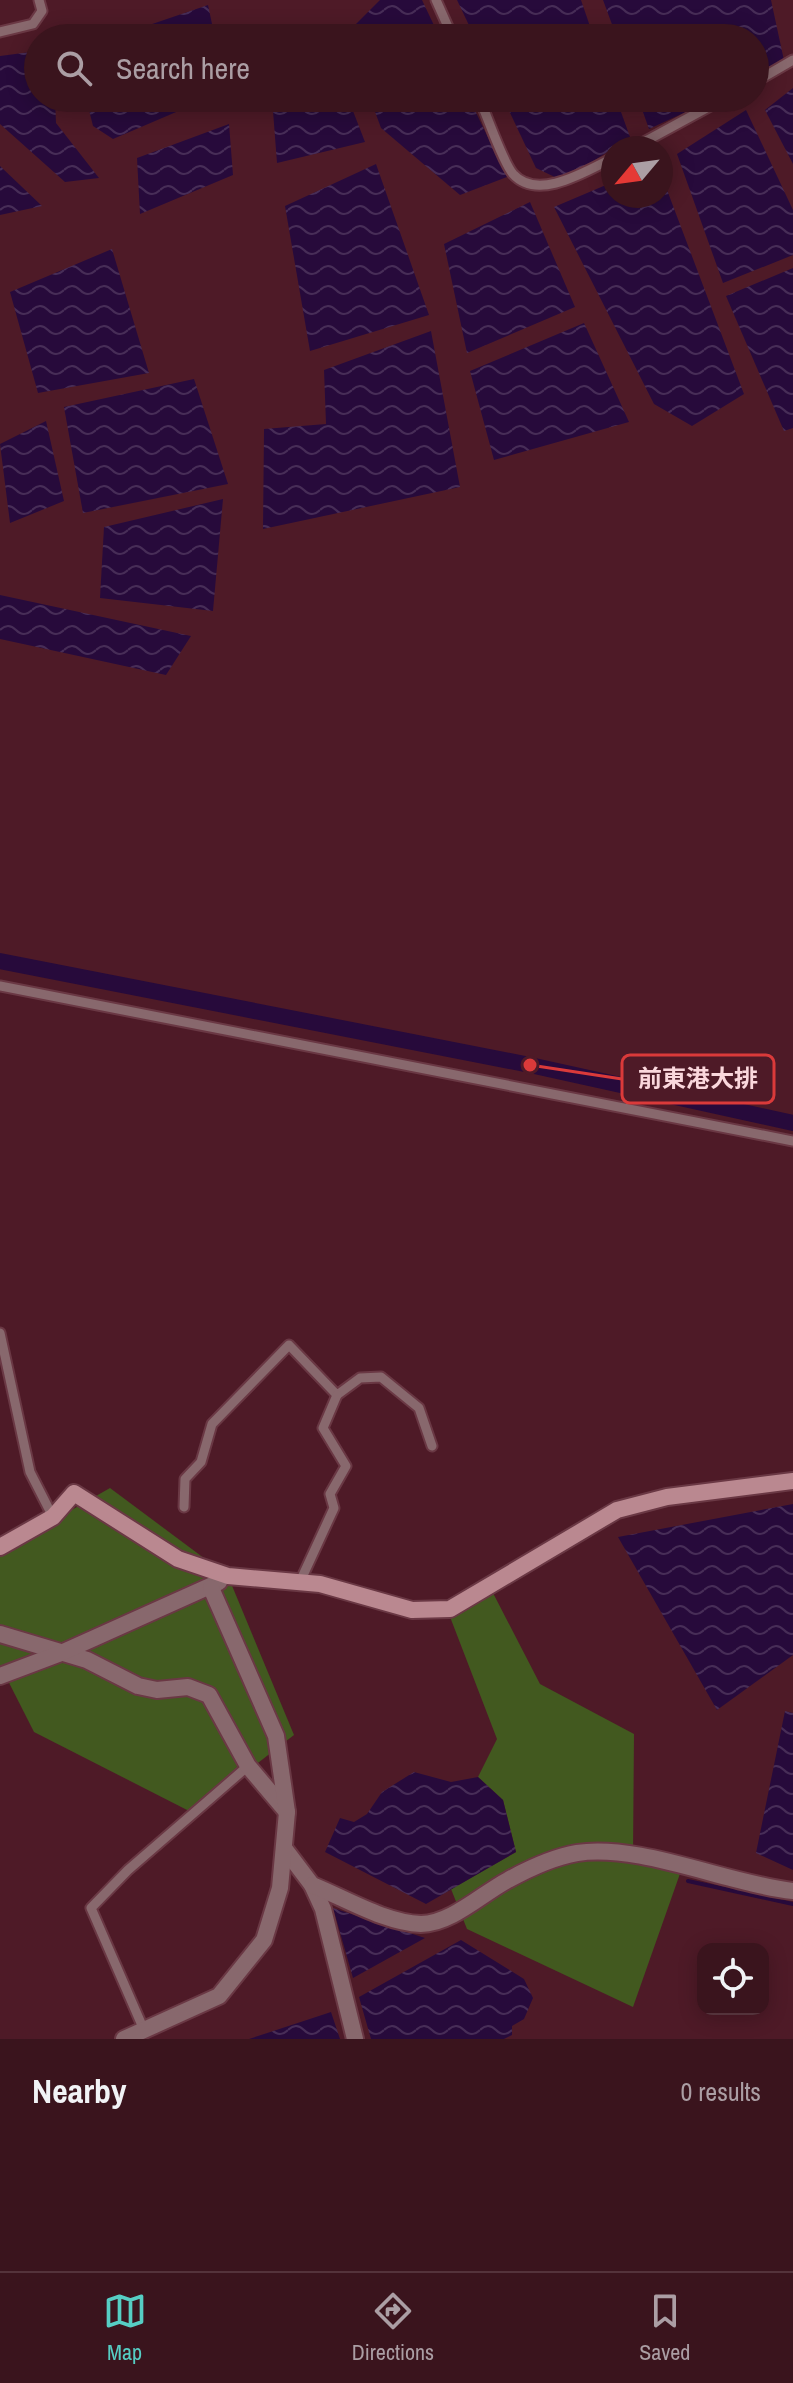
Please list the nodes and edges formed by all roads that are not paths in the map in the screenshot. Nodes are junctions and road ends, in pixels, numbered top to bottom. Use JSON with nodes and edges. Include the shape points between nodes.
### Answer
{"nodes":[{"id":1,"x":39,"y":0,"type":"edge"},
{"id":2,"x":436,"y":0,"type":"edge"},
{"id":3,"x":33,"y":24,"type":"edge"},
{"id":4,"x":447,"y":24,"type":"edge"},
{"id":5,"x":24,"y":26,"type":"edge"},
{"id":6,"x":0,"y":32,"type":"edge"},
{"id":7,"x":793,"y":60,"type":"edge"},
{"id":8,"x":769,"y":74,"type":"edge"},
{"id":9,"x":485,"y":112,"type":"edge"},
{"id":10,"x":699,"y":112,"type":"edge"},
{"id":11,"x":655,"y":136,"type":"edge"},
{"id":12,"x":601,"y":164,"type":"edge"},
{"id":13,"x":0,"y":986,"type":"edge"},
{"id":14,"x":793,"y":1141,"type":"edge"},
{"id":15,"x":0,"y":1333,"type":"edge"},
{"id":16,"x":337,"y":1395,"type":"junction"},
{"id":17,"x":432,"y":1446,"type":"dead end"},
{"id":18,"x":793,"y":1481,"type":"edge"},
{"id":19,"x":184,"y":1507,"type":"dead end"},
{"id":20,"x":53,"y":1517,"type":"junction"},
{"id":21,"x":0,"y":1547,"type":"edge"},
{"id":22,"x":228,"y":1576,"type":"junction"},
{"id":23,"x":299,"y":1584,"type":"junction"},
{"id":24,"x":211,"y":1588,"type":"junction"},
{"id":25,"x":0,"y":1634,"type":"edge"},
{"id":26,"x":61,"y":1653,"type":"junction"},
{"id":27,"x":0,"y":1676,"type":"edge"},
{"id":28,"x":248,"y":1766,"type":"junction"},
{"id":29,"x":287,"y":1812,"type":"junction"},
{"id":30,"x":284,"y":1848,"type":"junction"},
{"id":31,"x":312,"y":1885,"type":"junction"},
{"id":32,"x":793,"y":1891,"type":"edge"},
{"id":33,"x":144,"y":2030,"type":"junction"},
{"id":34,"x":124,"y":2039,"type":"edge"},
{"id":35,"x":355,"y":2039,"type":"edge"}],
"edges":[{"from":1,"to":3,"type":"lane","via":[[42,11]]},
{"from":2,"to":4,"type":"lane"},
{"from":5,"to":6,"type":"lane"},
{"from":7,"to":8,"type":"lane"},
{"from":9,"to":12,"type":"lane","via":[[513,175],[534,185],[563,181]]},
{"from":10,"to":11,"type":"lane"},
{"from":13,"to":14,"type":"lane"},
{"from":15,"to":20,"type":"lane","via":[[30,1472]]},
{"from":16,"to":17,"type":"lane","via":[[360,1378],[381,1377],[419,1408]]},
{"from":16,"to":19,"type":"lane","via":[[289,1345],[212,1424],[201,1462],[185,1479]]},
{"from":16,"to":23,"type":"lane","via":[[323,1428],[346,1466],[330,1494],[334,1508]]},
{"from":18,"to":23,"type":"main road","via":[[667,1497],[617,1510],[450,1609],[412,1610],[320,1584]]},
{"from":20,"to":21,"type":"main road"},
{"from":20,"to":22,"type":"main road","via":[[74,1493],[178,1559]]},
{"from":22,"to":23,"type":"main road"},
{"from":22,"to":24,"type":"street"},
{"from":24,"to":26,"type":"street"},
{"from":24,"to":29,"type":"street","via":[[276,1736]]},
{"from":25,"to":26,"type":"street"},
{"from":26,"to":27,"type":"street"},
{"from":26,"to":28,"type":"street","via":[[138,1686],[188,1687],[209,1695]]},
{"from":28,"to":29,"type":"street"},
{"from":28,"to":33,"type":"lane","via":[[91,1908]]},
{"from":29,"to":30,"type":"street"},
{"from":30,"to":31,"type":"street"},
{"from":30,"to":33,"type":"street","via":[[280,1888],[264,1940],[219,1996]]},
{"from":31,"to":32,"type":"street","via":[[390,1917],[423,1924],[530,1869],[576,1853],[613,1852]]},
{"from":31,"to":35,"type":"street","via":[[323,1909]]},
{"from":33,"to":34,"type":"street"}]}
